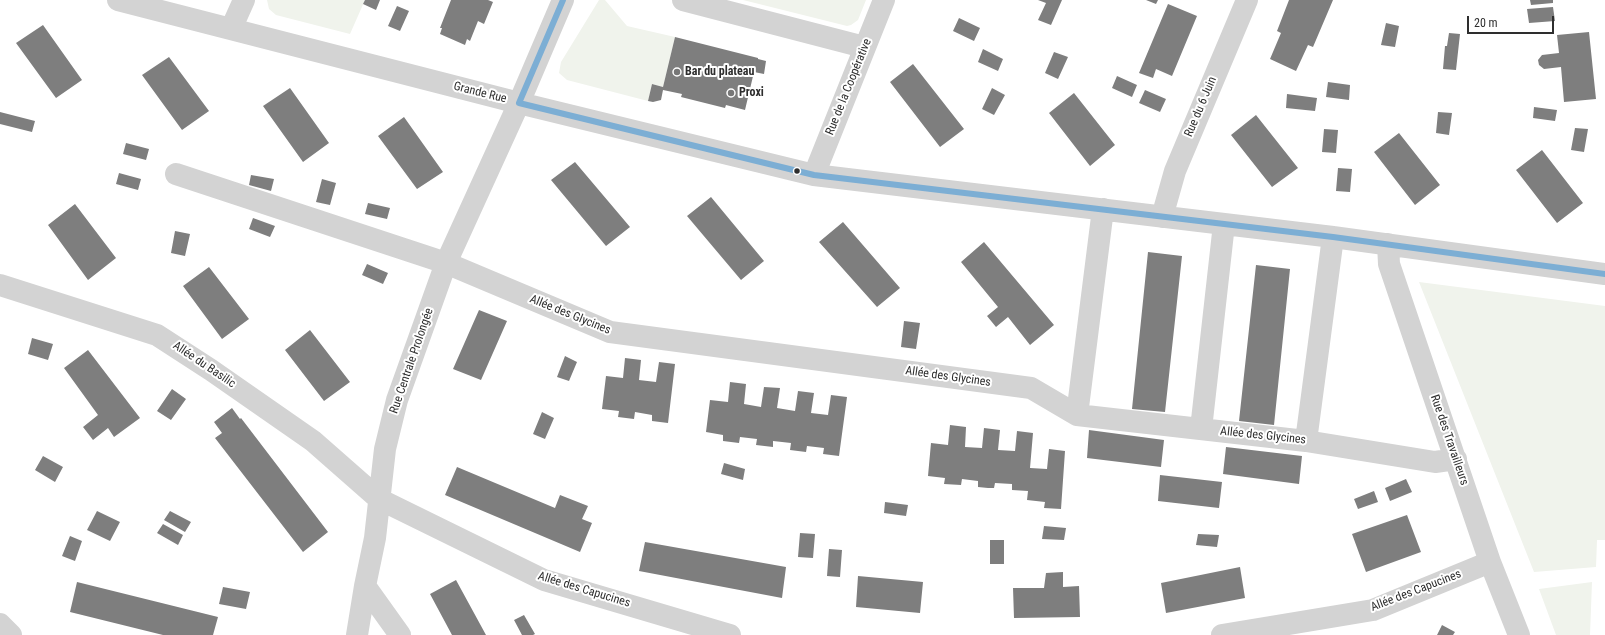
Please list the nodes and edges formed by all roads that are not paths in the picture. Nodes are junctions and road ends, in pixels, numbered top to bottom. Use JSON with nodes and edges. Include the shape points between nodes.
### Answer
{"nodes":[{"id":1,"x":118,"y":0,"type":"edge"},
{"id":2,"x":244,"y":0,"type":"edge"},
{"id":3,"x":563,"y":0,"type":"edge"},
{"id":4,"x":683,"y":0,"type":"edge"},
{"id":5,"x":884,"y":0,"type":"edge"},
{"id":6,"x":1247,"y":0,"type":"edge"},
{"id":7,"x":231,"y":29,"type":"junction"},
{"id":8,"x":864,"y":47,"type":"junction"},
{"id":9,"x":519,"y":103,"type":"junction"},
{"id":10,"x":176,"y":174,"type":"dead end"},
{"id":11,"x":814,"y":175,"type":"junction"},
{"id":12,"x":1103,"y":210,"type":"junction"},
{"id":13,"x":1162,"y":217,"type":"junction"},
{"id":14,"x":1224,"y":224,"type":"junction"},
{"id":15,"x":1333,"y":236,"type":"junction"},
{"id":16,"x":1388,"y":244,"type":"junction"},
{"id":17,"x":446,"y":263,"type":"junction"},
{"id":18,"x":1605,"y":274,"type":"edge"},
{"id":19,"x":0,"y":285,"type":"edge"},
{"id":20,"x":1077,"y":415,"type":"junction"},
{"id":21,"x":1201,"y":429,"type":"junction"},
{"id":22,"x":1306,"y":441,"type":"junction"},
{"id":23,"x":1456,"y":459,"type":"junction"},
{"id":24,"x":379,"y":499,"type":"junction"},
{"id":25,"x":1490,"y":562,"type":"junction"},
{"id":26,"x":365,"y":586,"type":"junction"},
{"id":27,"x":0,"y":624,"type":"edge"},
{"id":28,"x":11,"y":635,"type":"edge"},
{"id":29,"x":357,"y":635,"type":"edge"},
{"id":30,"x":400,"y":635,"type":"edge"},
{"id":31,"x":730,"y":635,"type":"edge"},
{"id":32,"x":1222,"y":635,"type":"edge"},
{"id":33,"x":1519,"y":635,"type":"edge"}],
"edges":[{"from":1,"to":7,"type":"street","name":"Grande Rue"},
{"from":2,"to":7,"type":"street"},
{"from":3,"to":9,"type":"street","name":"Rue Centrale Prolongée"},
{"from":4,"to":8,"type":"street"},
{"from":5,"to":8,"type":"street","name":"Rue de la Coopérative"},
{"from":6,"to":13,"type":"street","name":"Rue du 6 Juin","via":[[1175,171]]},
{"from":7,"to":9,"type":"street","name":"Grande Rue"},
{"from":8,"to":11,"type":"street","name":"Rue de la Coopérative"},
{"from":9,"to":11,"type":"street","name":"Grande Rue"},
{"from":9,"to":17,"type":"street","name":"Rue Centrale Prolongée"},
{"from":10,"to":17,"type":"street","name":"Allée des Glycines"},
{"from":11,"to":12,"type":"street","name":"Grande Rue"},
{"from":12,"to":13,"type":"street","name":"Grande Rue"},
{"from":12,"to":20,"type":"street"},
{"from":13,"to":14,"type":"street","name":"Grande Rue"},
{"from":14,"to":15,"type":"street","name":"Grande Rue"},
{"from":14,"to":21,"type":"street"},
{"from":15,"to":16,"type":"street","name":"Grande Rue"},
{"from":15,"to":22,"type":"street"},
{"from":16,"to":18,"type":"street","name":"Grande Rue"},
{"from":16,"to":23,"type":"street","name":"Rue des Travailleurs","via":[[1389,264]]},
{"from":17,"to":20,"type":"street","name":"Allée des Glycines","via":[[610,332],[1031,388]]},
{"from":17,"to":24,"type":"street","name":"Rue Centrale Prolongée","via":[[397,400],[385,449]]},
{"from":19,"to":24,"type":"street","name":"Allée du Basilic","via":[[157,335],[314,441]]},
{"from":20,"to":21,"type":"street","name":"Allée des Glycines"},
{"from":21,"to":22,"type":"street","name":"Allée des Glycines"},
{"from":22,"to":23,"type":"street","name":"Allée des Glycines","via":[[1435,462]]},
{"from":23,"to":25,"type":"street","name":"Rue des Travailleurs"},
{"from":24,"to":26,"type":"street","name":"Rue Centrale Prolongée","via":[[375,538]]},
{"from":24,"to":31,"type":"street","name":"Allée des Capucines","via":[[544,580]]},
{"from":25,"to":32,"type":"street","name":"Allée des Capucines","via":[[1373,610]]},
{"from":25,"to":33,"type":"street","name":"Rue des Travailleurs"},
{"from":26,"to":29,"type":"street","name":"Rue Centrale Prolongée"},
{"from":26,"to":30,"type":"street"},
{"from":27,"to":28,"type":"street"}]}
